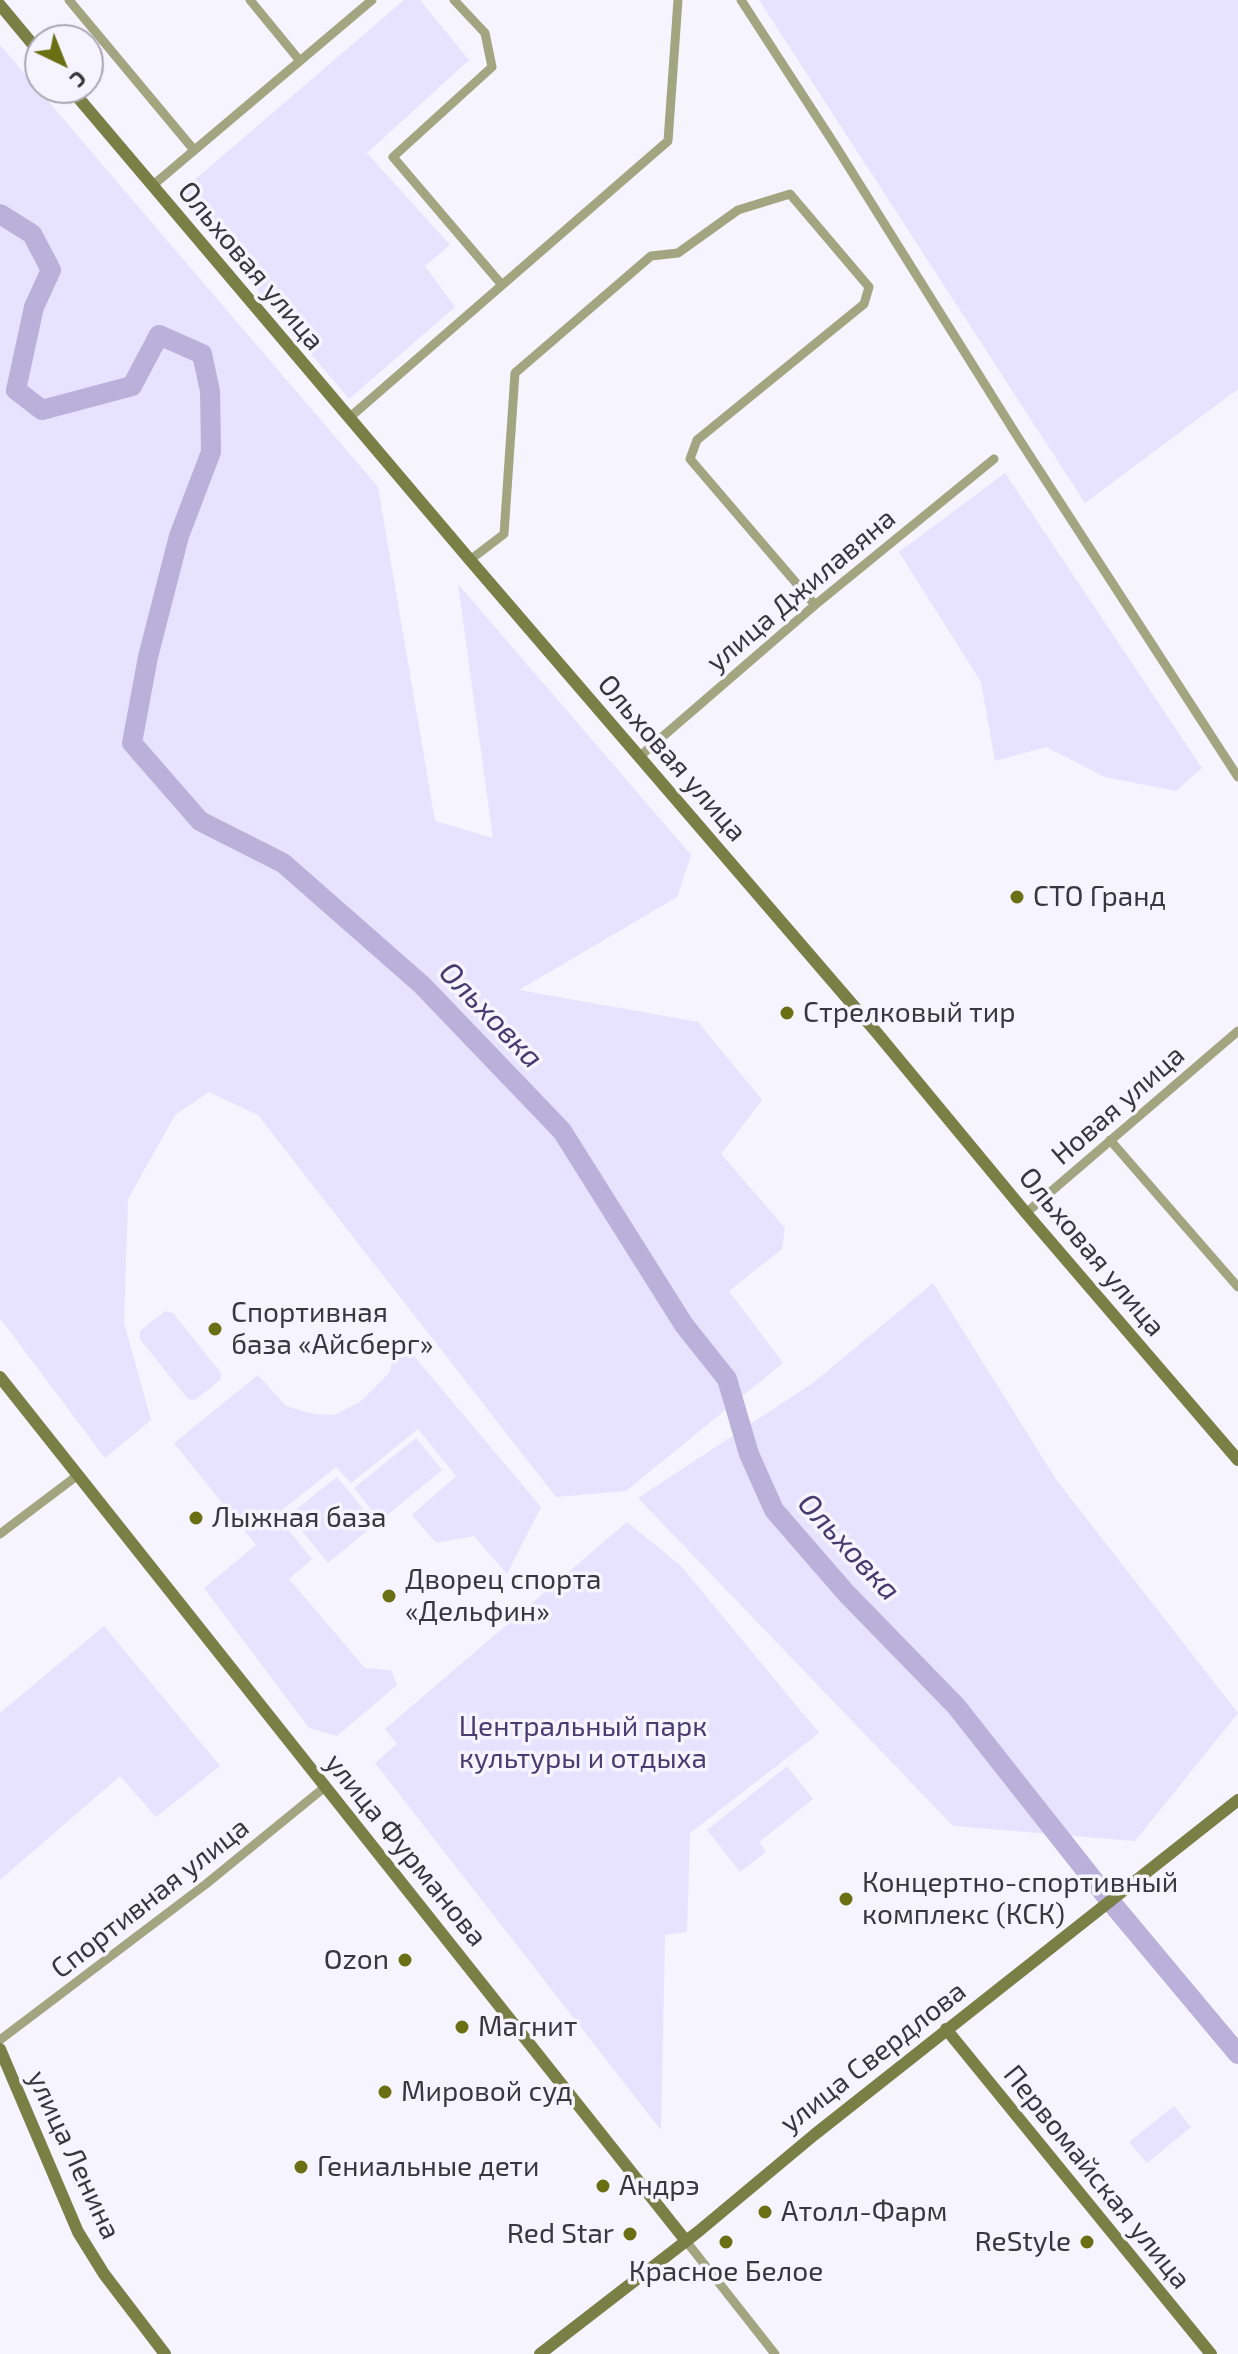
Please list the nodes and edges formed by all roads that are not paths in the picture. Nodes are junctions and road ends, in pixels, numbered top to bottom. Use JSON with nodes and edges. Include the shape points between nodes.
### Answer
{"nodes":[{"id":1,"x":69,"y":0,"type":"edge"},
{"id":2,"x":250,"y":0,"type":"edge"},
{"id":3,"x":372,"y":0,"type":"edge"},
{"id":4,"x":454,"y":0,"type":"edge"},
{"id":5,"x":678,"y":0,"type":"edge"},
{"id":6,"x":741,"y":0,"type":"edge"},
{"id":7,"x":0,"y":5,"type":"edge"},
{"id":8,"x":24,"y":34,"type":"edge"},
{"id":9,"x":300,"y":61,"type":"junction"},
{"id":10,"x":83,"y":104,"type":"edge"},
{"id":11,"x":194,"y":150,"type":"junction"},
{"id":12,"x":152,"y":186,"type":"junction"},
{"id":13,"x":502,"y":285,"type":"junction"},
{"id":14,"x":349,"y":418,"type":"junction"},
{"id":15,"x":994,"y":459,"type":"dead end"},
{"id":16,"x":470,"y":560,"type":"junction"},
{"id":17,"x":815,"y":605,"type":"junction"},
{"id":18,"x":639,"y":757,"type":"junction"},
{"id":19,"x":1238,"y":777,"type":"edge"},
{"id":20,"x":1238,"y":1031,"type":"edge"},
{"id":21,"x":1110,"y":1140,"type":"junction"},
{"id":22,"x":1026,"y":1213,"type":"junction"},
{"id":23,"x":1238,"y":1287,"type":"edge"},
{"id":24,"x":0,"y":1377,"type":"edge"},
{"id":25,"x":1238,"y":1460,"type":"edge"},
{"id":26,"x":78,"y":1475,"type":"junction"},
{"id":27,"x":0,"y":1534,"type":"edge"},
{"id":28,"x":325,"y":1787,"type":"junction"},
{"id":29,"x":1238,"y":1800,"type":"edge"},
{"id":30,"x":946,"y":2029,"type":"junction"},
{"id":31,"x":0,"y":2040,"type":"edge"},
{"id":32,"x":0,"y":2049,"type":"edge"},
{"id":33,"x":686,"y":2241,"type":"junction"},
{"id":34,"x":165,"y":2354,"type":"edge"},
{"id":35,"x":540,"y":2354,"type":"edge"},
{"id":36,"x":775,"y":2354,"type":"edge"},
{"id":37,"x":1211,"y":2354,"type":"edge"}],
"edges":[{"from":1,"to":11,"type":"street"},
{"from":2,"to":9,"type":"street"},
{"from":3,"to":9,"type":"street"},
{"from":4,"to":13,"type":"street","via":[[485,33],[492,67],[393,157]]},
{"from":5,"to":13,"type":"street","via":[[668,141]]},
{"from":6,"to":19,"type":"street"},
{"from":7,"to":8,"type":"main road"},
{"from":9,"to":11,"type":"street"},
{"from":10,"to":12,"type":"main road","name":"Ольховая улица"},
{"from":11,"to":12,"type":"street"},
{"from":12,"to":14,"type":"main road","name":"Ольховая улица"},
{"from":13,"to":14,"type":"street"},
{"from":14,"to":16,"type":"main road","name":"Ольховая улица"},
{"from":15,"to":17,"type":"street","name":"улица Джилавяна"},
{"from":16,"to":17,"type":"street","via":[[504,534],[515,373],[651,256],[678,253],[738,210],[790,194],[869,287],[864,304],[697,440],[690,459]]},
{"from":16,"to":18,"type":"main road","name":"Ольховая улица"},
{"from":17,"to":18,"type":"street","name":"улица Джилавяна"},
{"from":18,"to":22,"type":"main road","name":"Ольховая улица"},
{"from":20,"to":21,"type":"street","name":"Новая улица"},
{"from":21,"to":22,"type":"street","name":"Новая улица"},
{"from":21,"to":23,"type":"street"},
{"from":22,"to":25,"type":"main road","name":"Ольховая улица"},
{"from":24,"to":26,"type":"main road","name":"улица Фурманова"},
{"from":26,"to":27,"type":"street"},
{"from":26,"to":28,"type":"main road","name":"улица Фурманова"},
{"from":28,"to":31,"type":"street","name":"Спортивная улица"},
{"from":28,"to":33,"type":"main road","name":"улица Фурманова"},
{"from":29,"to":30,"type":"main road","name":"улица Свердлова"},
{"from":30,"to":33,"type":"main road","name":"улица Свердлова"},
{"from":30,"to":37,"type":"main road","name":"Первомайская улица"},
{"from":32,"to":34,"type":"main road","name":"улица Ленина","via":[[78,2232]]},
{"from":33,"to":35,"type":"main road","name":"улица Свердлова"},
{"from":33,"to":36,"type":"street","name":"улица Фурманова"}]}
